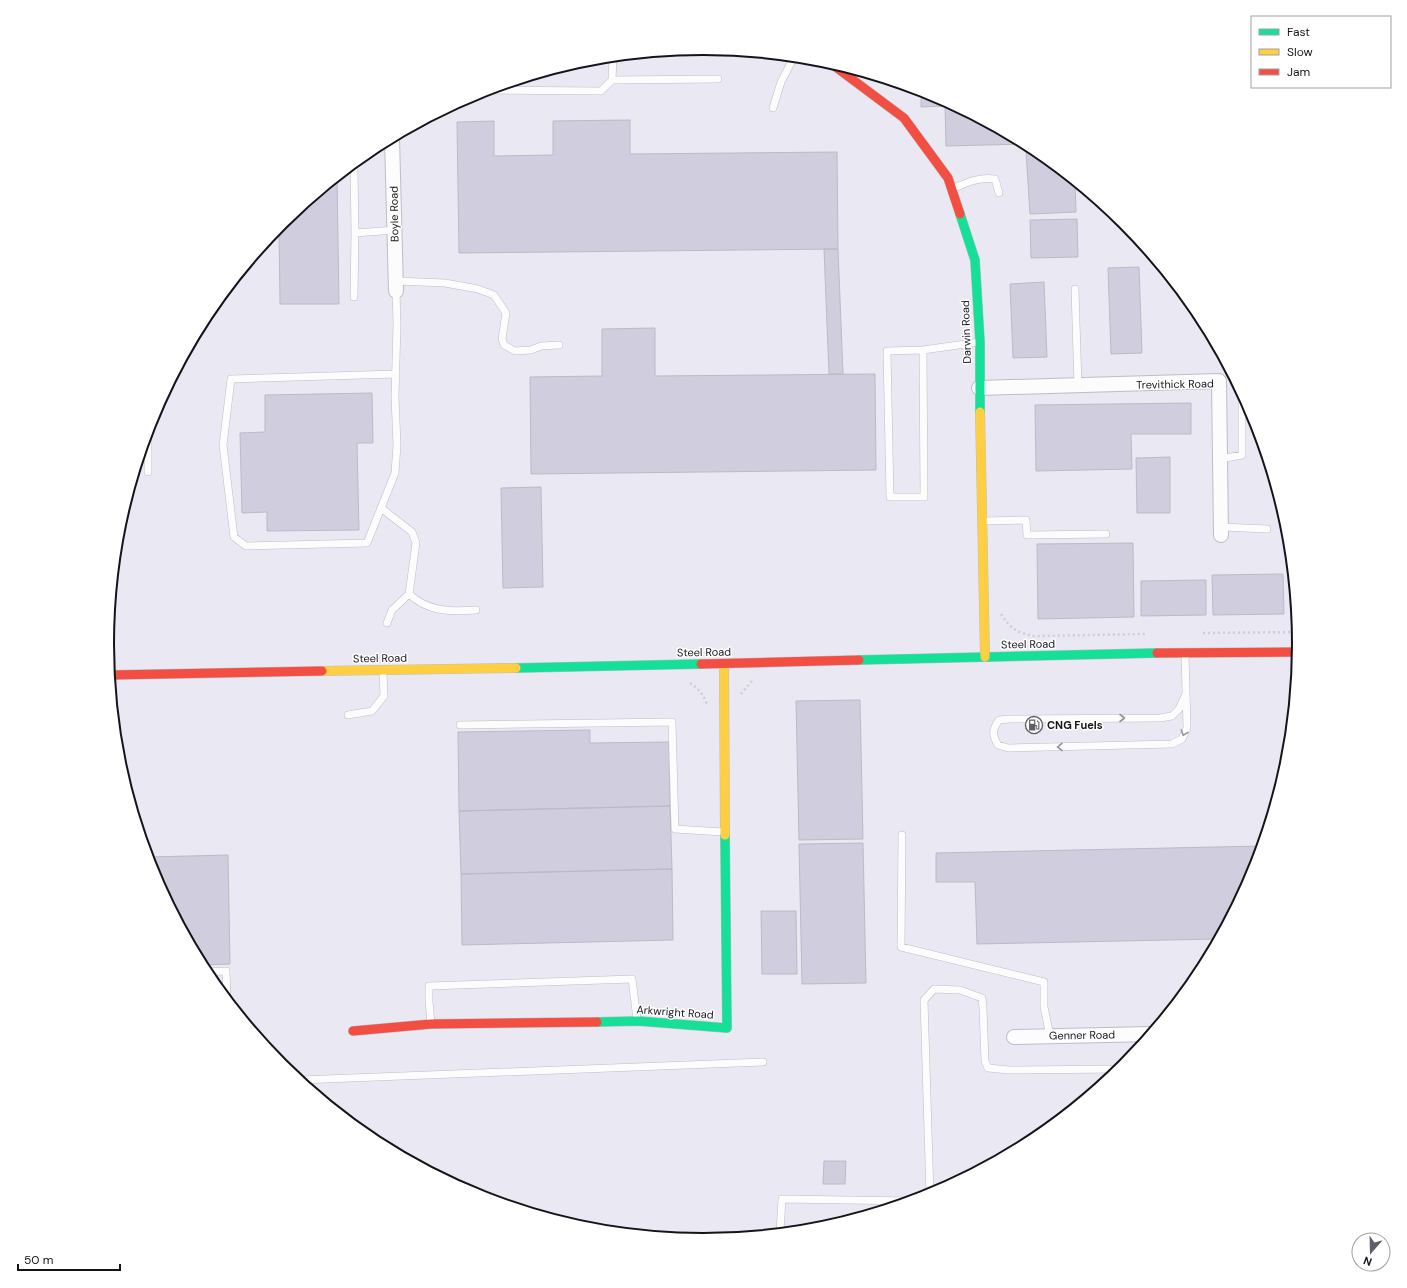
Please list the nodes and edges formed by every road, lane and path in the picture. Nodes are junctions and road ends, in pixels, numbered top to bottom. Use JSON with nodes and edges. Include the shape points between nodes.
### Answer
{"nodes":[{"id":1,"x":612,"y":62,"type":"edge"},
{"id":2,"x":791,"y":62,"type":"edge"},
{"id":3,"x":843,"y":72,"type":"edge"},
{"id":4,"x":718,"y":79,"type":"dead end"},
{"id":5,"x":612,"y":80,"type":"junction"},
{"id":6,"x":503,"y":90,"type":"edge"},
{"id":7,"x":772,"y":108,"type":"dead end"},
{"id":8,"x":392,"y":144,"type":"edge"},
{"id":9,"x":354,"y":170,"type":"edge"},
{"id":10,"x":952,"y":189,"type":"junction"},
{"id":11,"x":999,"y":193,"type":"dead end"},
{"id":12,"x":395,"y":230,"type":"junction"},
{"id":13,"x":355,"y":233,"type":"junction"},
{"id":14,"x":396,"y":286,"type":"junction"},
{"id":15,"x":1075,"y":289,"type":"dead end"},
{"id":16,"x":354,"y":297,"type":"dead end"},
{"id":17,"x":980,"y":342,"type":"junction"},
{"id":18,"x":559,"y":345,"type":"dead end"},
{"id":19,"x":923,"y":350,"type":"junction"},
{"id":20,"x":396,"y":374,"type":"junction"},
{"id":21,"x":1078,"y":386,"type":"junction"},
{"id":22,"x":980,"y":388,"type":"junction"},
{"id":23,"x":1242,"y":406,"type":"edge"},
{"id":24,"x":148,"y":449,"type":"edge"},
{"id":25,"x":1220,"y":459,"type":"junction"},
{"id":26,"x":148,"y":472,"type":"dead end"},
{"id":27,"x":381,"y":508,"type":"junction"},
{"id":28,"x":982,"y":521,"type":"junction"},
{"id":29,"x":1267,"y":529,"type":"dead end"},
{"id":30,"x":1221,"y":531,"type":"joint"},
{"id":31,"x":1106,"y":534,"type":"dead end"},
{"id":32,"x":409,"y":594,"type":"junction"},
{"id":33,"x":1000,"y":607,"type":"dead end"},
{"id":34,"x":476,"y":610,"type":"dead end"},
{"id":35,"x":387,"y":623,"type":"dead end"},
{"id":36,"x":1292,"y":632,"type":"edge"},
{"id":37,"x":1199,"y":633,"type":"dead end"},
{"id":38,"x":1152,"y":634,"type":"dead end"},
{"id":39,"x":1185,"y":652,"type":"junction"},
{"id":40,"x":1292,"y":652,"type":"edge"},
{"id":41,"x":985,"y":657,"type":"junction"},
{"id":42,"x":724,"y":664,"type":"junction"},
{"id":43,"x":383,"y":670,"type":"junction"},
{"id":44,"x":116,"y":674,"type":"edge"},
{"id":45,"x":1186,"y":694,"type":"junction"},
{"id":46,"x":348,"y":715,"type":"dead end"},
{"id":47,"x":460,"y":725,"type":"dead end"},
{"id":48,"x":726,"y":832,"type":"junction"},
{"id":49,"x":902,"y":835,"type":"dead end"},
{"id":50,"x":214,"y":972,"type":"edge"},
{"id":51,"x":227,"y":989,"type":"edge"},
{"id":52,"x":638,"y":1021,"type":"junction"},
{"id":53,"x":431,"y":1024,"type":"junction"},
{"id":54,"x":353,"y":1031,"type":"dead end"},
{"id":55,"x":1144,"y":1034,"type":"edge"},
{"id":56,"x":1050,"y":1036,"type":"junction"},
{"id":57,"x":1014,"y":1037,"type":"dead end"},
{"id":58,"x":763,"y":1062,"type":"dead end"},
{"id":59,"x":1111,"y":1069,"type":"edge"},
{"id":60,"x":307,"y":1080,"type":"edge"},
{"id":61,"x":930,"y":1188,"type":"edge"},
{"id":62,"x":896,"y":1201,"type":"edge"},
{"id":63,"x":780,"y":1228,"type":"edge"}],
"edges":[{"from":1,"to":5,"type":"lane"},
{"from":2,"to":7,"type":"lane"},
{"from":3,"to":10,"type":"street","name":"Darwin Road","via":[[904,118],[948,178]]},
{"from":4,"to":5,"type":"lane"},
{"from":5,"to":6,"type":"lane","via":[[600,91]]},
{"from":8,"to":12,"type":"street","name":"Boyle Road"},
{"from":9,"to":13,"type":"lane"},
{"from":10,"to":11,"type":"lane","via":[[984,178],[995,179]]},
{"from":10,"to":17,"type":"street","name":"Darwin Road","via":[[975,260]]},
{"from":12,"to":13,"type":"lane"},
{"from":12,"to":14,"type":"street","name":"Boyle Road"},
{"from":13,"to":16,"type":"lane"},
{"from":14,"to":18,"type":"lane","via":[[459,285],[478,289],[494,295],[506,313],[502,339],[504,345],[515,351]]},
{"from":14,"to":20,"type":"lane"},
{"from":15,"to":21,"type":"lane"},
{"from":17,"to":19,"type":"lane"},
{"from":17,"to":22,"type":"street","name":"Darwin Road"},
{"from":19,"to":19,"type":"lane","via":[[924,497],[890,497],[887,351]]},
{"from":20,"to":27,"type":"lane","via":[[395,473]]},
{"from":20,"to":27,"type":"lane","via":[[232,379],[223,445],[234,537],[246,546],[367,543]]},
{"from":21,"to":22,"type":"street","name":"Trevithick Road"},
{"from":21,"to":25,"type":"street","name":"Trevithick Road","via":[[1218,382]]},
{"from":22,"to":28,"type":"street","name":"Darwin Road"},
{"from":23,"to":25,"type":"lane","via":[[1242,455]]},
{"from":24,"to":26,"type":"lane"},
{"from":25,"to":30,"type":"street","name":"Trevithick Road"},
{"from":27,"to":32,"type":"lane","via":[[412,532],[416,543]]},
{"from":28,"to":31,"type":"lane","via":[[1026,520],[1027,535]]},
{"from":28,"to":41,"type":"street","name":"Darwin Road"},
{"from":29,"to":30,"type":"lane"},
{"from":32,"to":34,"type":"lane","via":[[434,609],[452,612]]},
{"from":32,"to":35,"type":"lane","via":[[392,610]]},
{"from":33,"to":38,"type":"path","via":[[1001,614],[1010,627],[1029,635]]},
{"from":36,"to":37,"type":"path"},
{"from":39,"to":40,"type":"street","name":"Steel Road"},
{"from":39,"to":41,"type":"street","name":"Steel Road"},
{"from":39,"to":45,"type":"lane"},
{"from":41,"to":42,"type":"street","name":"Steel Road"},
{"from":42,"to":43,"type":"street","name":"Steel Road"},
{"from":42,"to":48,"type":"street","name":"Arkwright Road"},
{"from":43,"to":44,"type":"street","name":"Steel Road"},
{"from":43,"to":46,"type":"lane","via":[[384,696],[372,712]]},
{"from":45,"to":45,"type":"lane","one_way":true,"via":[[1187,728],[1182,739],[1172,744],[1008,748],[998,745],[994,738],[993,729],[999,720],[1172,716],[1179,709]]},
{"from":47,"to":48,"type":"lane","via":[[672,722],[675,829]]},
{"from":48,"to":52,"type":"street","name":"Arkwright Road","via":[[727,1028]]},
{"from":49,"to":56,"type":"lane","via":[[901,947],[1044,982],[1044,1007]]},
{"from":50,"to":51,"type":"lane","via":[[226,971]]},
{"from":52,"to":53,"type":"street","name":"Arkwright Road"},
{"from":52,"to":53,"type":"lane","via":[[632,979],[429,986]]},
{"from":53,"to":54,"type":"street","name":"Arkwright Road"},
{"from":55,"to":56,"type":"street","name":"Genner Road"},
{"from":56,"to":57,"type":"street","name":"Genner Road"},
{"from":58,"to":60,"type":"lane"},
{"from":59,"to":61,"type":"lane","via":[[988,1068],[985,1061],[982,998],[960,990],[934,989],[924,1000]]},
{"from":62,"to":63,"type":"lane","via":[[782,1199]]}]}
